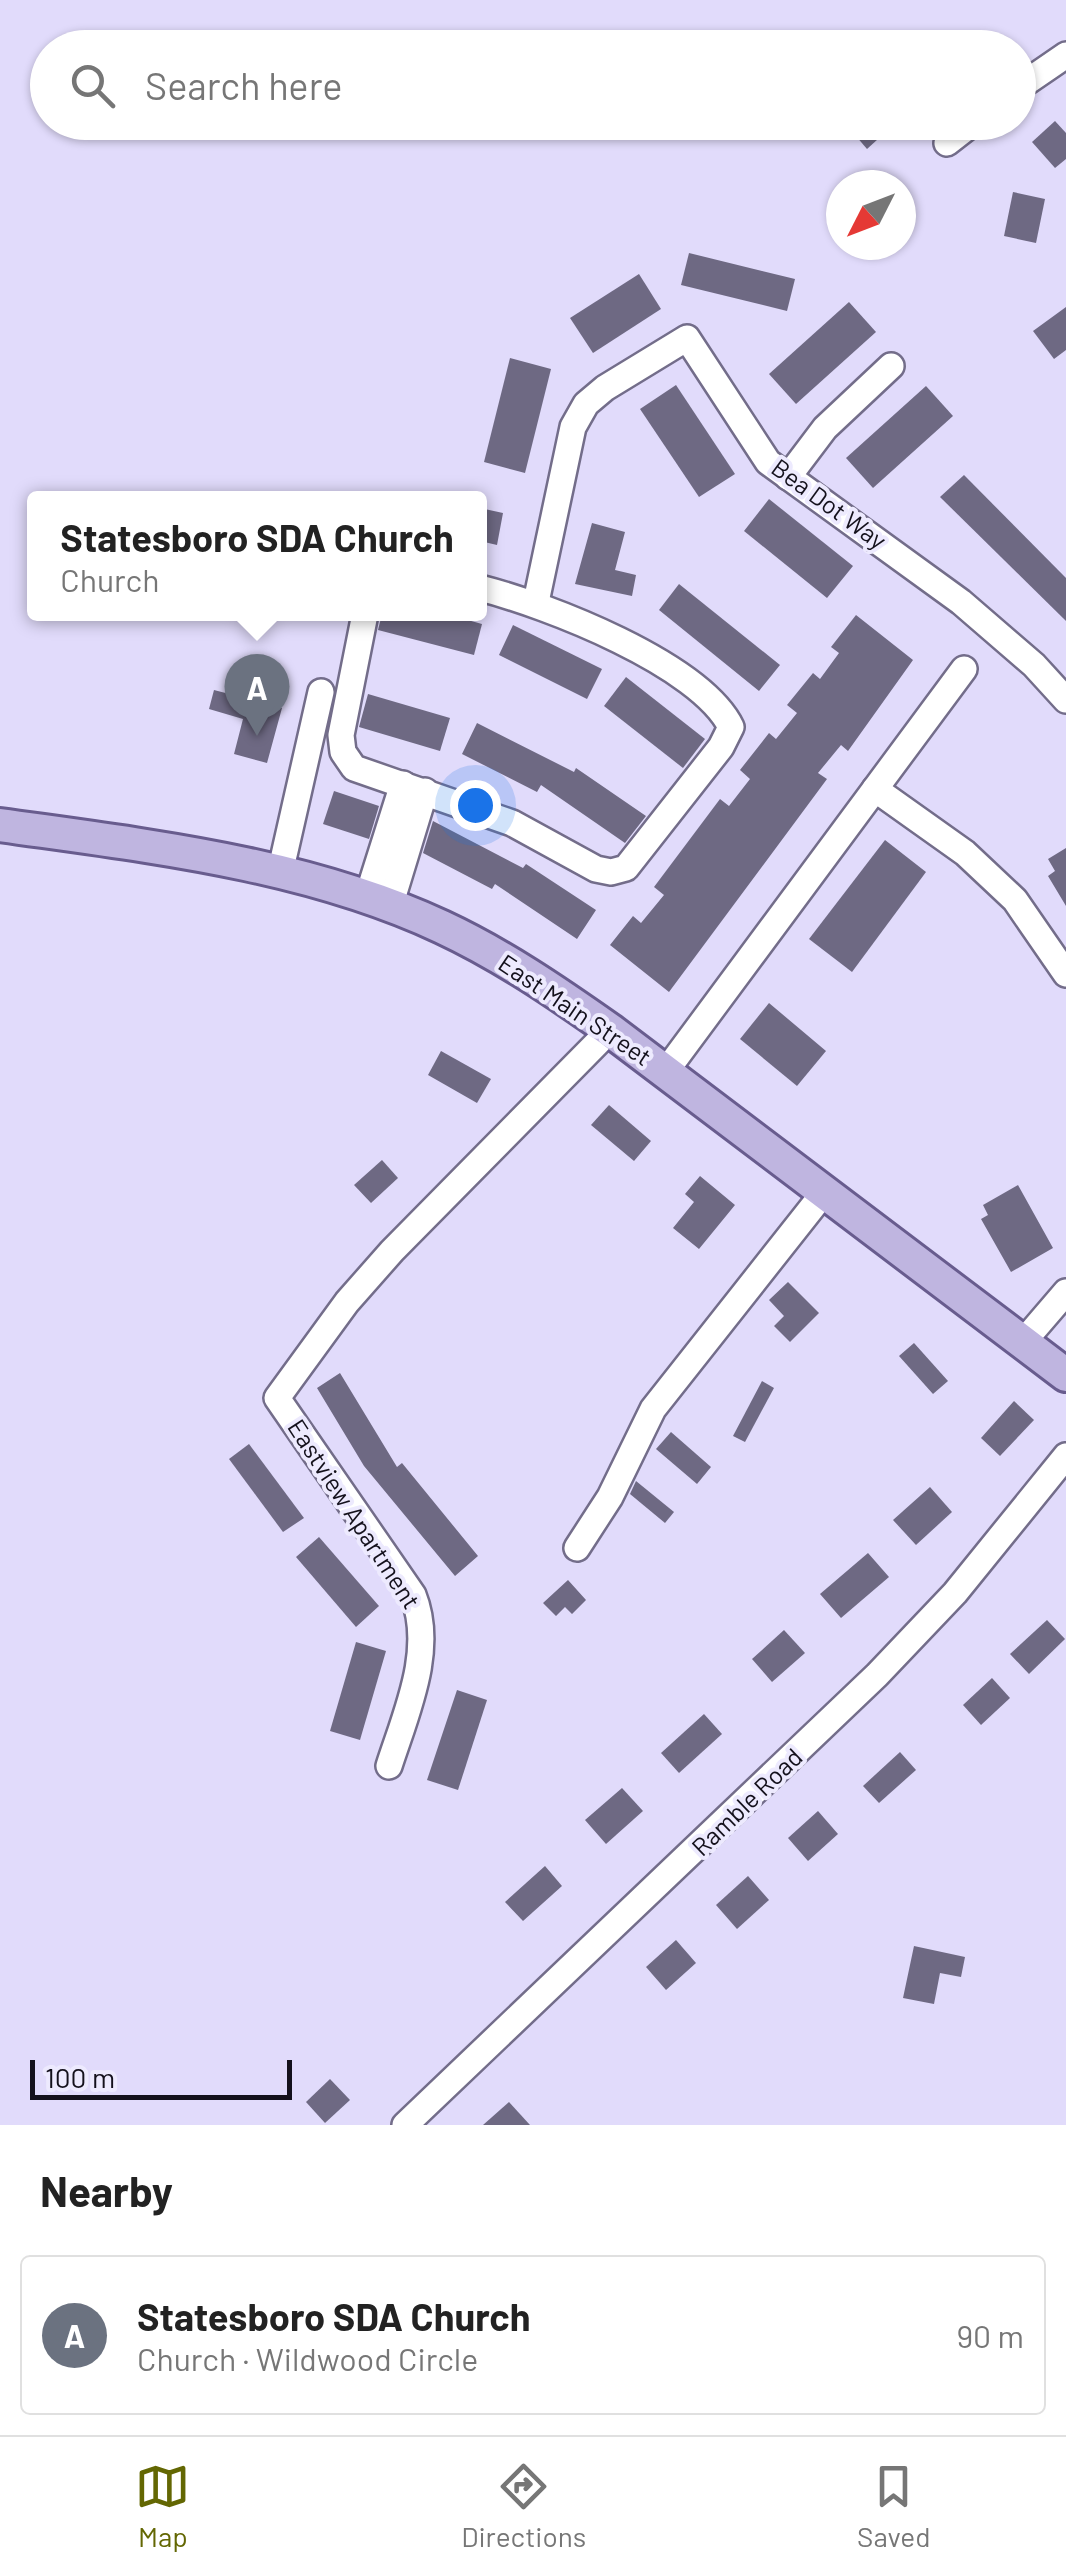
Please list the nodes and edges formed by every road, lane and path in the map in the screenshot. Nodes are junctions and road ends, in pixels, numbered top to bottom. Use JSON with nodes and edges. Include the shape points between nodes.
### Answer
{"nodes":[{"id":1,"x":1066,"y":55,"type":"edge"},
{"id":2,"x":1036,"y":76,"type":"edge"},
{"id":3,"x":950,"y":140,"type":"edge"},
{"id":4,"x":946,"y":143,"type":"dead end"},
{"id":5,"x":890,"y":366,"type":"dead end"},
{"id":6,"x":788,"y":477,"type":"junction"},
{"id":7,"x":487,"y":590,"type":"edge"},
{"id":8,"x":536,"y":602,"type":"junction"},
{"id":9,"x":364,"y":621,"type":"edge"},
{"id":10,"x":964,"y":669,"type":"dead end"},
{"id":11,"x":321,"y":692,"type":"dead end"},
{"id":12,"x":1066,"y":700,"type":"edge"},
{"id":13,"x":414,"y":788,"type":"junction"},
{"id":14,"x":875,"y":789,"type":"junction"},
{"id":15,"x":0,"y":825,"type":"edge"},
{"id":16,"x":280,"y":873,"type":"junction"},
{"id":17,"x":378,"y":902,"type":"junction"},
{"id":18,"x":1066,"y":974,"type":"edge"},
{"id":19,"x":610,"y":1030,"type":"junction"},
{"id":20,"x":666,"y":1071,"type":"junction"},
{"id":21,"x":826,"y":1190,"type":"junction"},
{"id":22,"x":1066,"y":1292,"type":"edge"},
{"id":23,"x":1024,"y":1342,"type":"junction"},
{"id":24,"x":1066,"y":1375,"type":"edge"},
{"id":25,"x":1066,"y":1456,"type":"edge"},
{"id":26,"x":577,"y":1548,"type":"dead end"},
{"id":27,"x":389,"y":1766,"type":"dead end"},
{"id":28,"x":405,"y":2125,"type":"edge"}],
"edges":[{"from":1,"to":2,"type":"street"},
{"from":3,"to":4,"type":"street"},
{"from":5,"to":6,"type":"street","via":[[825,428]]},
{"from":6,"to":8,"type":"street","name":"Bea Dot Way","via":[[755,444],[687,338],[606,388],[573,427]]},
{"from":6,"to":12,"type":"street","name":"Bea Dot Way","via":[[961,602]]},
{"from":7,"to":8,"type":"street"},
{"from":8,"to":13,"type":"street","via":[[619,639],[720,706],[731,727],[721,748],[626,868],[611,872],[512,823]]},
{"from":9,"to":13,"type":"street","via":[[343,752],[354,768]]},
{"from":10,"to":14,"type":"street"},
{"from":11,"to":16,"type":"street"},
{"from":13,"to":17,"type":"street"},
{"from":14,"to":18,"type":"street","via":[[965,853],[1015,900]]},
{"from":14,"to":20,"type":"street"},
{"from":15,"to":16,"type":"main road","name":"East Main Street","via":[[179,850]]},
{"from":16,"to":17,"type":"main road","name":"East Main Street"},
{"from":17,"to":19,"type":"main road","name":"East Main Street","via":[[504,960]]},
{"from":19,"to":20,"type":"main road","name":"East Main Street"},
{"from":19,"to":27,"type":"street","name":"Eastview Apartment","via":[[392,1251],[277,1398],[422,1616],[421,1650]]},
{"from":20,"to":21,"type":"main road","name":"East Main Street"},
{"from":21,"to":23,"type":"main road","name":"East Main Street"},
{"from":21,"to":26,"type":"street","via":[[654,1409]]},
{"from":22,"to":23,"type":"street"},
{"from":23,"to":24,"type":"main road","name":"East Main Street"},
{"from":25,"to":28,"type":"street","name":"Ramble Road","via":[[955,1594],[878,1675]]}]}
